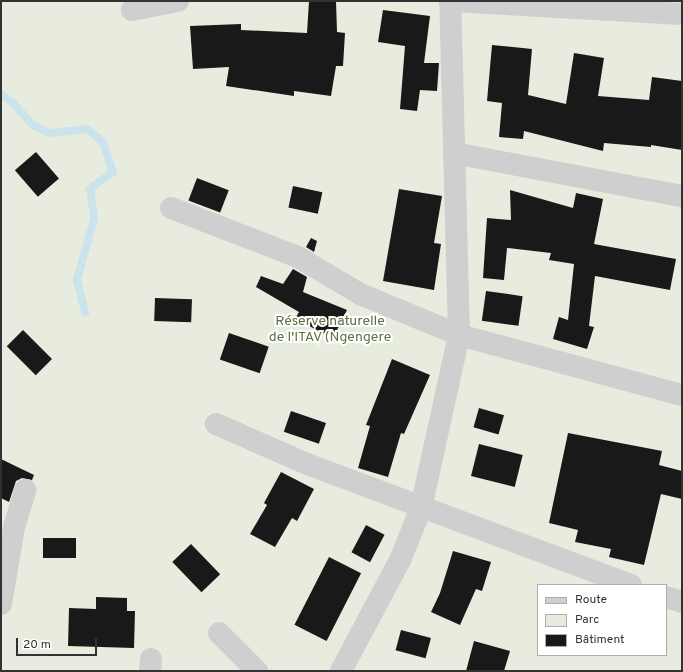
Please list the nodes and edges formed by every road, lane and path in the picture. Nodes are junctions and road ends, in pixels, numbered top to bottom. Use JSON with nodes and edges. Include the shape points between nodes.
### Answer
{"nodes":[{"id":1,"x":178,"y":1,"type":"edge"},
{"id":2,"x":450,"y":1,"type":"edge"},
{"id":3,"x":132,"y":10,"type":"dead end"},
{"id":4,"x":682,"y":14,"type":"edge"},
{"id":5,"x":454,"y":153,"type":"junction"},
{"id":6,"x":682,"y":196,"type":"edge"},
{"id":7,"x":171,"y":208,"type":"dead end"},
{"id":8,"x":459,"y":335,"type":"junction"},
{"id":9,"x":682,"y":395,"type":"edge"},
{"id":10,"x":216,"y":424,"type":"dead end"},
{"id":11,"x":25,"y":490,"type":"dead end"},
{"id":12,"x":421,"y":508,"type":"junction"},
{"id":13,"x":628,"y":584,"type":"edge"},
{"id":14,"x":667,"y":597,"type":"edge"},
{"id":15,"x":682,"y":602,"type":"edge"},
{"id":16,"x":1,"y":604,"type":"edge"},
{"id":17,"x":219,"y":633,"type":"dead end"},
{"id":18,"x":257,"y":671,"type":"edge"},
{"id":19,"x":341,"y":671,"type":"edge"}],
"edges":[{"from":1,"to":3,"type":"street"},
{"from":2,"to":4,"type":"street"},
{"from":2,"to":5,"type":"street"},
{"from":5,"to":6,"type":"street"},
{"from":5,"to":8,"type":"street"},
{"from":7,"to":8,"type":"street","via":[[298,257],[360,294]]},
{"from":8,"to":9,"type":"street"},
{"from":8,"to":12,"type":"street"},
{"from":10,"to":12,"type":"street","via":[[307,464]]},
{"from":11,"to":16,"type":"street","via":[[14,527]]},
{"from":12,"to":13,"type":"street"},
{"from":12,"to":19,"type":"street","via":[[401,558]]},
{"from":14,"to":15,"type":"street"},
{"from":17,"to":18,"type":"street"}]}
